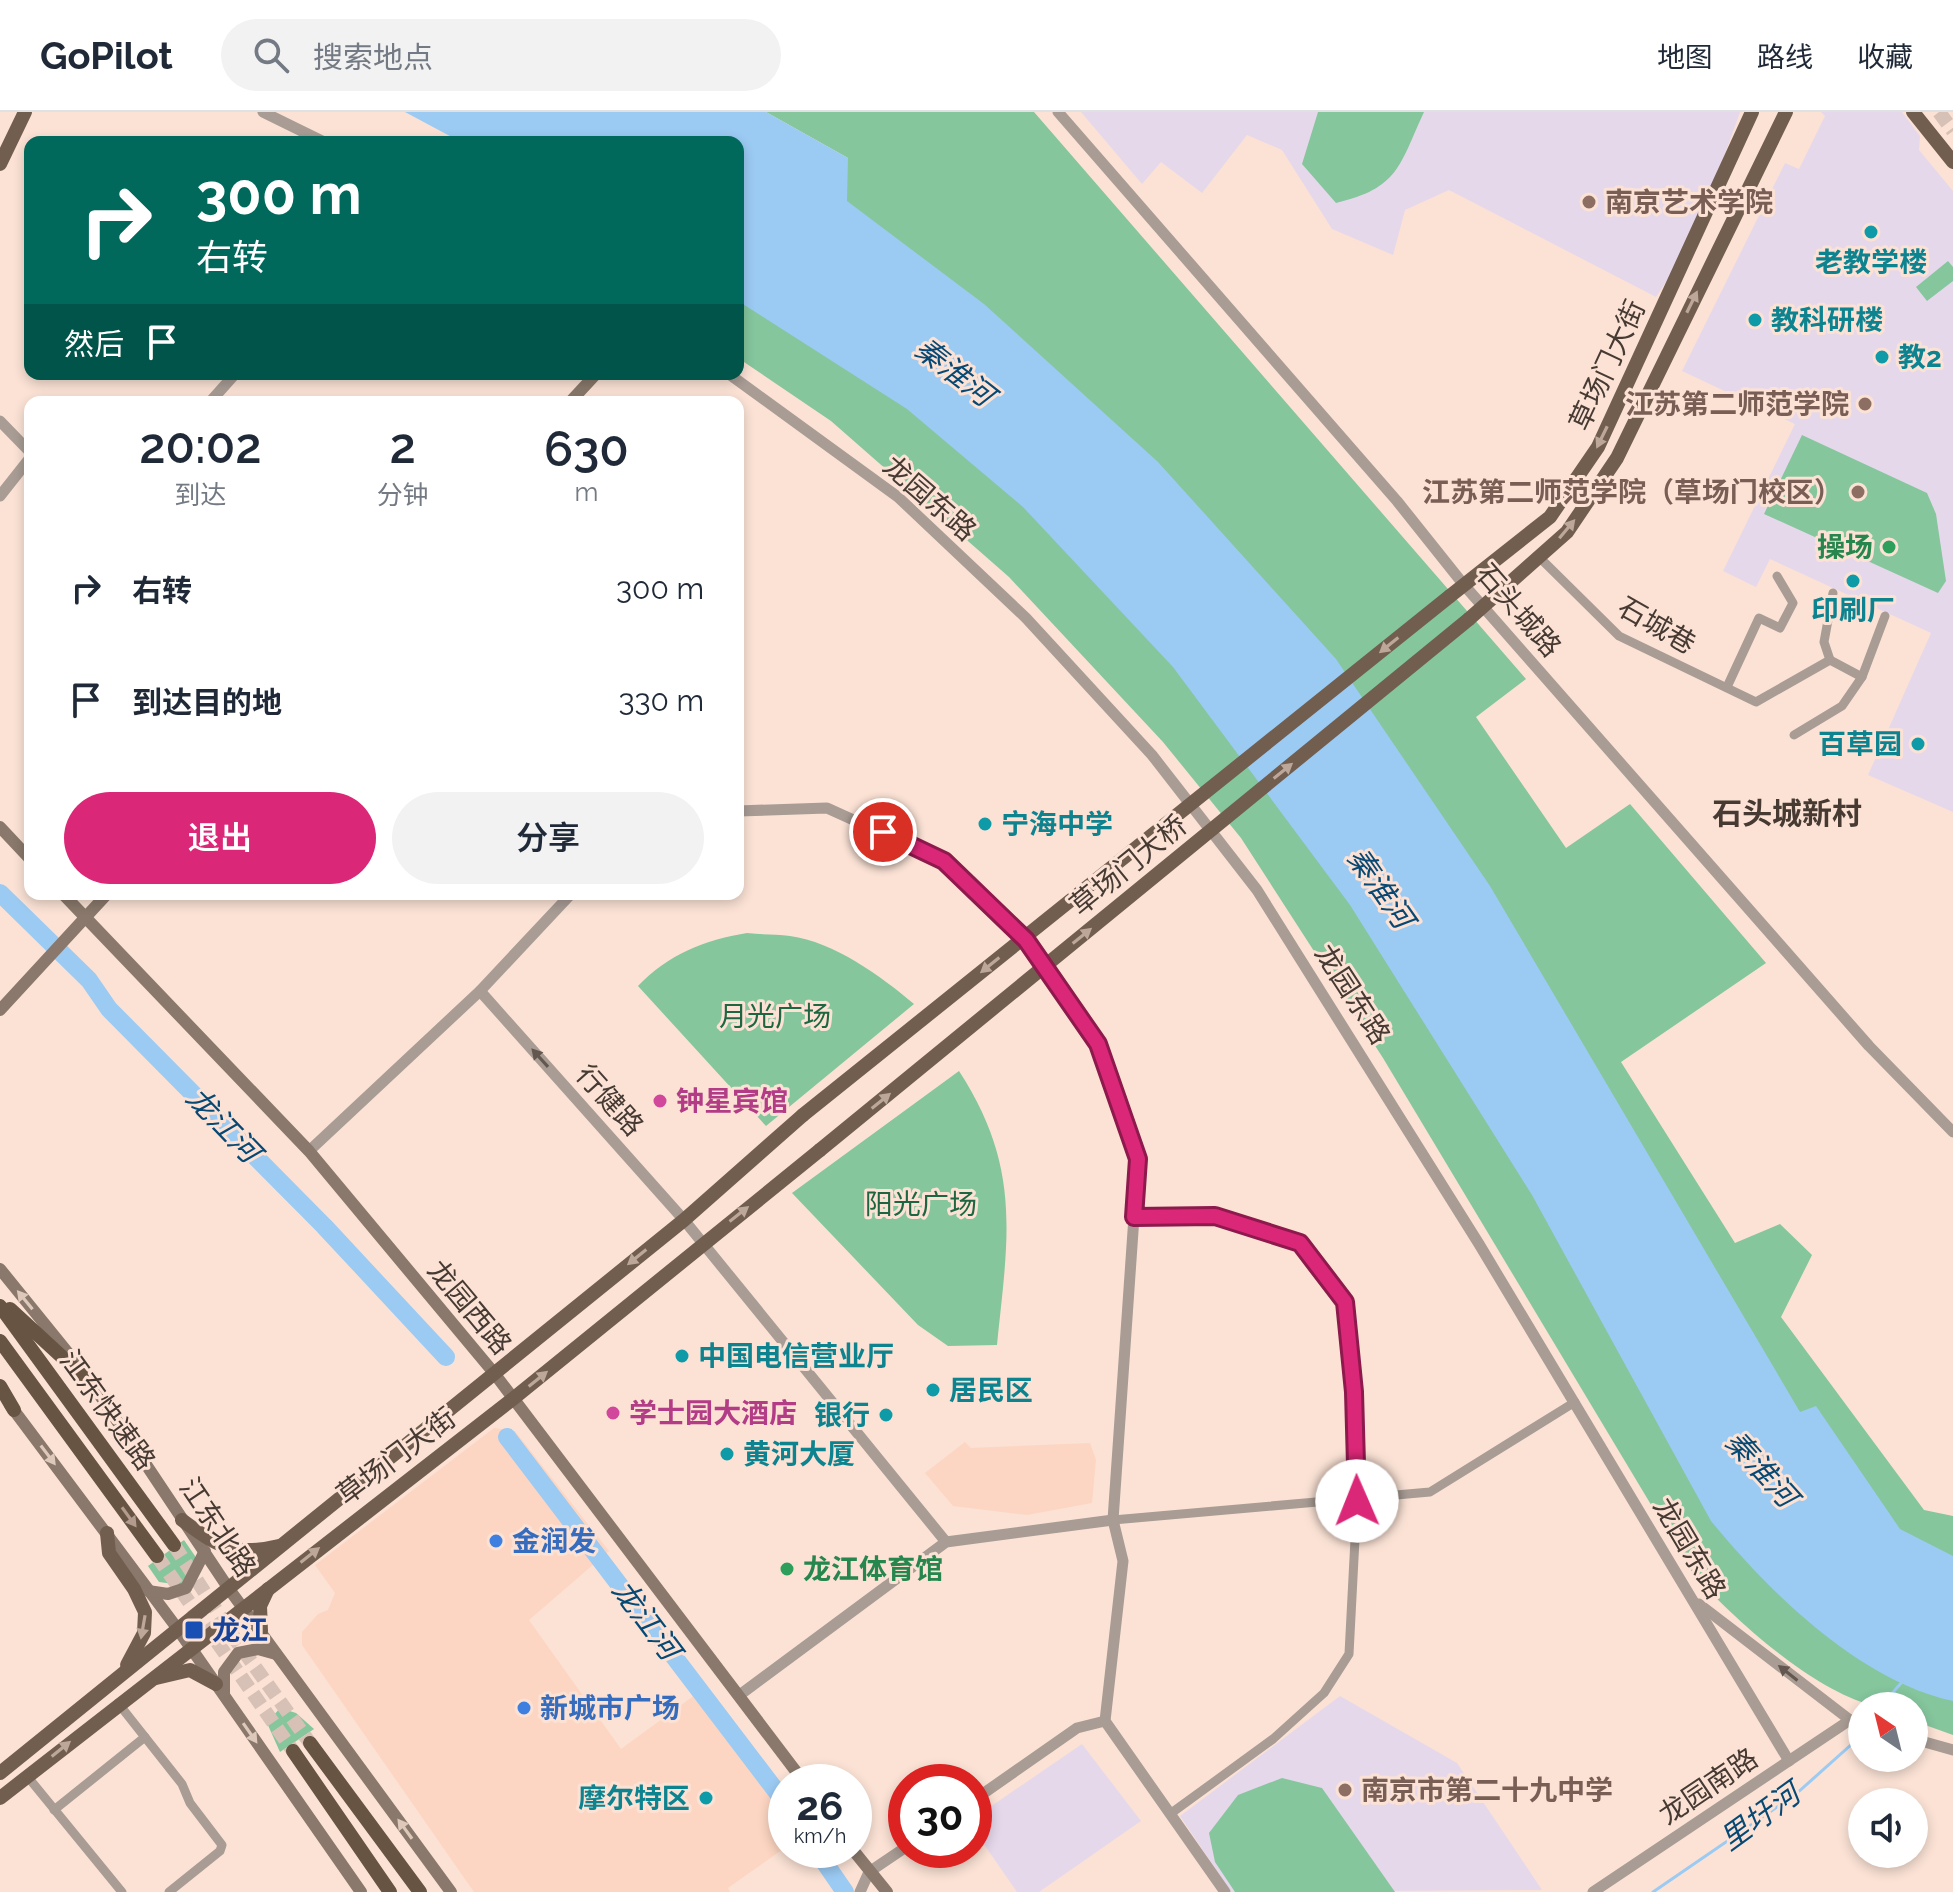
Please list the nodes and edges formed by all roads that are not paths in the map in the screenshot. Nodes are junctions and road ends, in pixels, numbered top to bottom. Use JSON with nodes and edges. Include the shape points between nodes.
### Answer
{"nodes":[{"id":1,"x":25,"y":112,"type":"edge"},
{"id":2,"x":263,"y":112,"type":"edge"},
{"id":3,"x":1058,"y":112,"type":"edge"},
{"id":4,"x":1752,"y":112,"type":"edge"},
{"id":5,"x":1786,"y":112,"type":"edge"},
{"id":6,"x":1913,"y":112,"type":"edge"},
{"id":7,"x":312,"y":136,"type":"edge"},
{"id":8,"x":1953,"y":162,"type":"edge"},
{"id":9,"x":0,"y":164,"type":"edge"},
{"id":10,"x":230,"y":380,"type":"edge"},
{"id":11,"x":590,"y":380,"type":"edge"},
{"id":12,"x":737,"y":380,"type":"edge"},
{"id":13,"x":215,"y":396,"type":"edge"},
{"id":14,"x":576,"y":396,"type":"edge"},
{"id":15,"x":0,"y":421,"type":"edge"},
{"id":16,"x":24,"y":448,"type":"edge"},
{"id":17,"x":24,"y":463,"type":"edge"},
{"id":18,"x":0,"y":496,"type":"edge"},
{"id":19,"x":1539,"y":557,"type":"junction"},
{"id":20,"x":1777,"y":576,"type":"dead end"},
{"id":21,"x":1464,"y":585,"type":"junction"},
{"id":22,"x":1833,"y":593,"type":"dead end"},
{"id":23,"x":1450,"y":596,"type":"joint"},
{"id":24,"x":1484,"y":607,"type":"junction"},
{"id":25,"x":1885,"y":616,"type":"dead end"},
{"id":26,"x":1469,"y":619,"type":"joint"},
{"id":27,"x":1830,"y":660,"type":"junction"},
{"id":28,"x":1862,"y":677,"type":"junction"},
{"id":29,"x":1727,"y":687,"type":"junction"},
{"id":30,"x":1794,"y":735,"type":"dead end"},
{"id":31,"x":744,"y":811,"type":"edge"},
{"id":32,"x":0,"y":827,"type":"edge"},
{"id":33,"x":24,"y":853,"type":"edge"},
{"id":34,"x":69,"y":900,"type":"edge"},
{"id":35,"x":101,"y":900,"type":"edge"},
{"id":36,"x":565,"y":900,"type":"edge"},
{"id":37,"x":85,"y":917,"type":"junction"},
{"id":38,"x":480,"y":991,"type":"junction"},
{"id":39,"x":0,"y":1010,"type":"edge"},
{"id":40,"x":803,"y":1115,"type":"joint"},
{"id":41,"x":1953,"y":1132,"type":"edge"},
{"id":42,"x":820,"y":1150,"type":"joint"},
{"id":43,"x":309,"y":1151,"type":"junction"},
{"id":44,"x":1134,"y":1217,"type":"junction"},
{"id":45,"x":684,"y":1220,"type":"junction"},
{"id":46,"x":703,"y":1243,"type":"junction"},
{"id":47,"x":0,"y":1269,"type":"edge"},
{"id":48,"x":0,"y":1303,"type":"edge"},
{"id":49,"x":0,"y":1341,"type":"edge"},
{"id":50,"x":0,"y":1354,"type":"edge"},
{"id":51,"x":494,"y":1373,"type":"junction"},
{"id":52,"x":0,"y":1386,"type":"edge"},
{"id":53,"x":98,"y":1390,"type":"junction"},
{"id":54,"x":0,"y":1393,"type":"edge"},
{"id":55,"x":514,"y":1398,"type":"junction"},
{"id":56,"x":1575,"y":1402,"type":"junction"},
{"id":57,"x":47,"y":1403,"type":"junction"},
{"id":58,"x":14,"y":1410,"type":"junction"},
{"id":59,"x":1357,"y":1501,"type":"junction"},
{"id":60,"x":182,"y":1520,"type":"junction"},
{"id":61,"x":1113,"y":1520,"type":"junction"},
{"id":62,"x":107,"y":1533,"type":"junction"},
{"id":63,"x":946,"y":1542,"type":"junction"},
{"id":64,"x":174,"y":1545,"type":"tunnel mouth"},
{"id":65,"x":283,"y":1545,"type":"junction"},
{"id":66,"x":205,"y":1551,"type":"junction"},
{"id":67,"x":157,"y":1556,"type":"tunnel mouth"},
{"id":68,"x":270,"y":1586,"type":"junction"},
{"id":69,"x":229,"y":1589,"type":"junction"},
{"id":70,"x":148,"y":1591,"type":"junction"},
{"id":71,"x":1692,"y":1598,"type":"junction"},
{"id":72,"x":243,"y":1606,"type":"junction"},
{"id":73,"x":177,"y":1628,"type":"junction"},
{"id":74,"x":261,"y":1631,"type":"junction"},
{"id":75,"x":190,"y":1647,"type":"junction"},
{"id":76,"x":276,"y":1654,"type":"junction"},
{"id":77,"x":122,"y":1674,"type":"junction"},
{"id":78,"x":141,"y":1685,"type":"junction"},
{"id":79,"x":220,"y":1690,"type":"junction"},
{"id":80,"x":741,"y":1694,"type":"junction"},
{"id":81,"x":118,"y":1703,"type":"junction"},
{"id":82,"x":1848,"y":1716,"type":"edge"},
{"id":83,"x":1105,"y":1721,"type":"junction"},
{"id":84,"x":1848,"y":1727,"type":"edge"},
{"id":85,"x":145,"y":1737,"type":"junction"},
{"id":86,"x":310,"y":1743,"type":"tunnel mouth"},
{"id":87,"x":1928,"y":1743,"type":"edge"},
{"id":88,"x":1953,"y":1750,"type":"edge"},
{"id":89,"x":293,"y":1751,"type":"tunnel mouth"},
{"id":90,"x":1789,"y":1761,"type":"junction"},
{"id":91,"x":791,"y":1764,"type":"edge"},
{"id":92,"x":0,"y":1773,"type":"edge"},
{"id":93,"x":27,"y":1776,"type":"junction"},
{"id":94,"x":992,"y":1787,"type":"edge"},
{"id":95,"x":0,"y":1798,"type":"edge"},
{"id":96,"x":54,"y":1810,"type":"junction"},
{"id":97,"x":1170,"y":1814,"type":"junction"},
{"id":98,"x":888,"y":1859,"type":"edge"},
{"id":99,"x":866,"y":1868,"type":"edge"},
{"id":100,"x":869,"y":1872,"type":"junction"},
{"id":101,"x":122,"y":1892,"type":"edge"},
{"id":102,"x":169,"y":1892,"type":"edge"},
{"id":103,"x":361,"y":1892,"type":"edge"},
{"id":104,"x":390,"y":1892,"type":"edge"},
{"id":105,"x":420,"y":1892,"type":"edge"},
{"id":106,"x":451,"y":1892,"type":"edge"},
{"id":107,"x":860,"y":1892,"type":"edge"},
{"id":108,"x":887,"y":1892,"type":"edge"},
{"id":109,"x":1225,"y":1892,"type":"edge"},
{"id":110,"x":1593,"y":1892,"type":"edge"}],
"edges":[{"from":1,"to":9,"type":"main road"},
{"from":2,"to":7,"type":"street"},
{"from":3,"to":21,"type":"street","name":"石头城路"},
{"from":4,"to":21,"type":"main road","name":"草场门大街","one_way":true,"via":[[1598,447],[1550,517]]},
{"from":19,"to":5,"type":"main road","name":"草场门大街","one_way":true,"via":[[1567,532],[1617,458]]},
{"from":6,"to":8,"type":"main road"},
{"from":10,"to":13,"type":"street"},
{"from":11,"to":14,"type":"main road"},
{"from":12,"to":56,"type":"street","name":"龙园东路","via":[[898,497],[1026,618],[1152,755],[1257,890]]},
{"from":15,"to":16,"type":"street"},
{"from":17,"to":18,"type":"street"},
{"from":19,"to":24,"type":"main road","name":"草场门大街"},
{"from":19,"to":29,"type":"street","name":"石城巷","via":[[1619,636]]},
{"from":20,"to":29,"type":"street","via":[[1793,603],[1780,628],[1759,618]]},
{"from":21,"to":23,"type":"main road","name":"草场门大街"},
{"from":21,"to":24,"type":"street","name":"石头城路"},
{"from":22,"to":27,"type":"street","via":[[1824,642]]},
{"from":23,"to":40,"type":"main road","name":"草场门大桥","one_way":true,"bridge":true},
{"from":24,"to":26,"type":"main road","name":"草场门大街"},
{"from":24,"to":41,"type":"street","name":"石头城路","via":[[1869,1046]]},
{"from":25,"to":28,"type":"street"},
{"from":42,"to":26,"type":"main road","name":"草场门大桥","one_way":true,"bridge":true},
{"from":27,"to":28,"type":"street"},
{"from":27,"to":29,"type":"street","name":"石城巷","via":[[1756,702]]},
{"from":28,"to":30,"type":"street","via":[[1842,706]]},
{"from":31,"to":44,"type":"street","via":[[827,808],[883,832],[944,861],[1026,940],[1098,1044],[1138,1159]]},
{"from":32,"to":33,"type":"main road"},
{"from":34,"to":37,"type":"main road","name":"龙园西路"},
{"from":35,"to":37,"type":"main road"},
{"from":36,"to":38,"type":"street"},
{"from":37,"to":39,"type":"main road"},
{"from":37,"to":43,"type":"main road","name":"龙园西路"},
{"from":38,"to":43,"type":"street"},
{"from":45,"to":38,"type":"street","name":"行健路","one_way":true},
{"from":40,"to":45,"type":"main road","name":"草场门大街"},
{"from":46,"to":42,"type":"main road","name":"草场门大街","one_way":true},
{"from":43,"to":51,"type":"main road","name":"龙园西路"},
{"from":44,"to":59,"type":"street","via":[[1215,1216],[1300,1243],[1345,1302]]},
{"from":44,"to":61,"type":"street"},
{"from":45,"to":46,"type":"street","name":"行健路"},
{"from":45,"to":51,"type":"main road","name":"草场门大街","one_way":true},
{"from":55,"to":46,"type":"main road","name":"草场门大街","one_way":true},
{"from":46,"to":63,"type":"street","name":"行健路"},
{"from":53,"to":47,"type":"main road","name":"江东北路","one_way":true},
{"from":48,"to":53,"type":"highway"},
{"from":48,"to":64,"type":"highway","name":"江东快速路"},
{"from":49,"to":57,"type":"highway","name":"江东快速路"},
{"from":50,"to":57,"type":"highway"},
{"from":51,"to":55,"type":"main road","name":"龙园西路"},
{"from":51,"to":65,"type":"main road","name":"草场门大街"},
{"from":52,"to":58,"type":"highway"},
{"from":53,"to":60,"type":"main road","name":"江东北路"},
{"from":54,"to":58,"type":"main road"},
{"from":68,"to":55,"type":"main road","name":"草场门大街","one_way":true},
{"from":55,"to":80,"type":"main road","name":"龙园西路"},
{"from":56,"to":59,"type":"street","via":[[1430,1492]]},
{"from":56,"to":71,"type":"street","name":"龙园东路"},
{"from":57,"to":67,"type":"highway","name":"江东快速路","one_way":true},
{"from":58,"to":62,"type":"main road","one_way":true},
{"from":59,"to":61,"type":"street"},
{"from":59,"to":97,"type":"street","via":[[1349,1654],[1324,1693],[1273,1739]]},
{"from":60,"to":65,"type":"main road","via":[[227,1549]]},
{"from":60,"to":66,"type":"main road","name":"江东北路"},
{"from":61,"to":63,"type":"street"},
{"from":61,"to":83,"type":"street","via":[[1123,1561]]},
{"from":62,"to":70,"type":"main road"},
{"from":62,"to":77,"type":"main road","one_way":true,"via":[[109,1553],[145,1612],[144,1633]]},
{"from":63,"to":80,"type":"street"},
{"from":65,"to":69,"type":"main road","name":"草场门大街"},
{"from":66,"to":69,"type":"main road","name":"江东北路"},
{"from":66,"to":70,"type":"main road","via":[[186,1588],[168,1594]]},
{"from":68,"to":72,"type":"main road","name":"草场门大街"},
{"from":68,"to":74,"type":"main road","via":[[260,1606]]},
{"from":69,"to":72,"type":"main road","name":"江东北路"},
{"from":69,"to":73,"type":"main road","name":"草场门大街"},
{"from":70,"to":73,"type":"main road"},
{"from":82,"to":71,"type":"street","one_way":true},
{"from":71,"to":90,"type":"street","name":"龙园东路"},
{"from":72,"to":74,"type":"main road","name":"江东北路"},
{"from":72,"to":75,"type":"main road","name":"草场门大街"},
{"from":73,"to":75,"type":"main road"},
{"from":73,"to":77,"type":"main road","name":"草场门大街"},
{"from":74,"to":76,"type":"main road","name":"江东北路"},
{"from":75,"to":78,"type":"main road","name":"草场门大街"},
{"from":75,"to":79,"type":"main road"},
{"from":76,"to":79,"type":"main road","via":[[258,1649],[238,1653],[224,1672]]},
{"from":106,"to":76,"type":"main road","name":"江东北路","one_way":true},
{"from":77,"to":92,"type":"main road","name":"草场门大街"},
{"from":78,"to":79,"type":"main road","via":[[165,1673],[190,1670]]},
{"from":78,"to":81,"type":"main road","name":"草场门大街"},
{"from":79,"to":103,"type":"main road","one_way":true},
{"from":80,"to":91,"type":"main road","name":"龙园西路"},
{"from":81,"to":85,"type":"street"},
{"from":93,"to":81,"type":"main road","name":"草场门大街","one_way":true},
{"from":83,"to":94,"type":"street","via":[[1077,1728]]},
{"from":83,"to":97,"type":"street"},
{"from":84,"to":90,"type":"street","name":"龙园南路"},
{"from":85,"to":96,"type":"street"},
{"from":85,"to":102,"type":"street","via":[[222,1845]]},
{"from":86,"to":105,"type":"highway"},
{"from":87,"to":88,"type":"street"},
{"from":89,"to":104,"type":"highway"},
{"from":90,"to":110,"type":"street","name":"龙园南路"},
{"from":93,"to":95,"type":"main road","name":"草场门大街"},
{"from":93,"to":96,"type":"street"},
{"from":96,"to":101,"type":"street"},
{"from":97,"to":109,"type":"street"},
{"from":98,"to":100,"type":"street"},
{"from":99,"to":100,"type":"main road"},
{"from":100,"to":107,"type":"street"},
{"from":100,"to":108,"type":"main road"}]}
